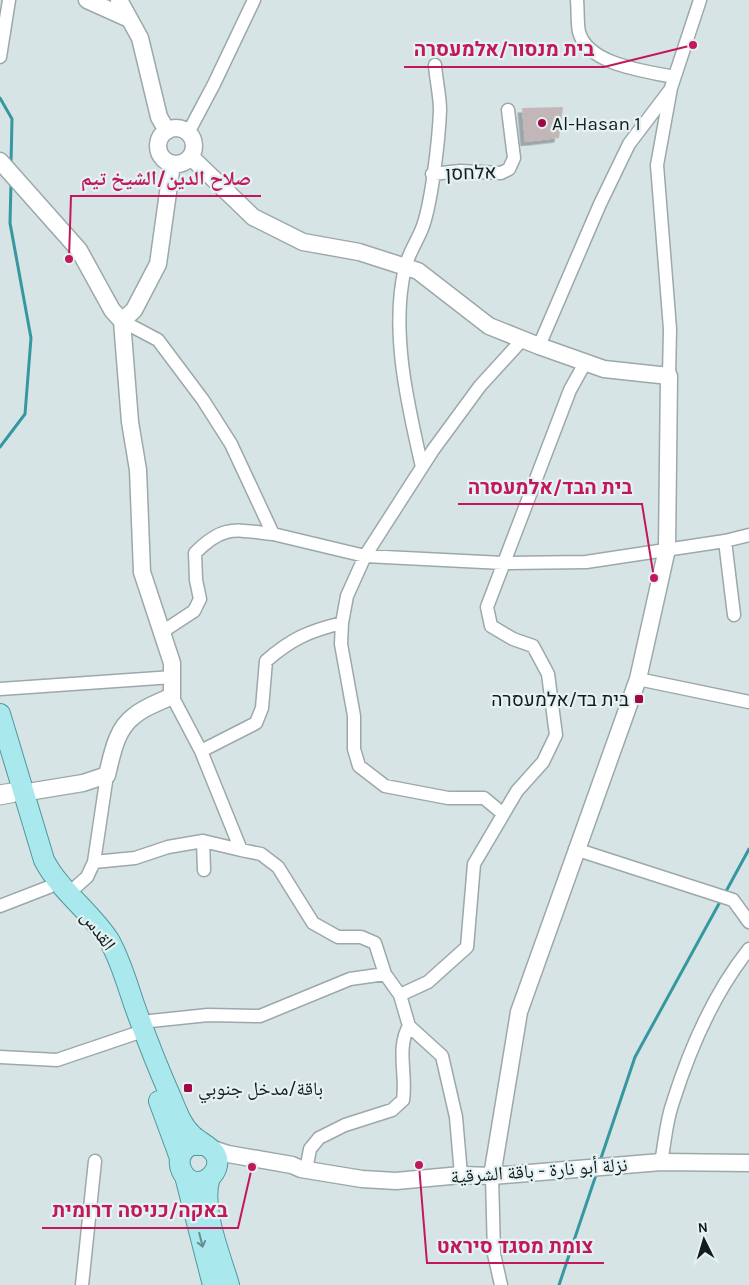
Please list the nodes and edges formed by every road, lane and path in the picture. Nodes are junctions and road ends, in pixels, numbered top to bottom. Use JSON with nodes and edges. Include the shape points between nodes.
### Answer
{"nodes":[{"id":1,"x":9,"y":0,"type":"edge"},
{"id":2,"x":87,"y":0,"type":"edge"},
{"id":3,"x":119,"y":0,"type":"edge"},
{"id":4,"x":254,"y":0,"type":"edge"},
{"id":5,"x":577,"y":0,"type":"edge"},
{"id":6,"x":700,"y":0,"type":"edge"},
{"id":7,"x":127,"y":18,"type":"junction"},
{"id":8,"x":0,"y":57,"type":"edge"},
{"id":9,"x":435,"y":65,"type":"dead end"},
{"id":10,"x":673,"y":82,"type":"junction"},
{"id":11,"x":508,"y":110,"type":"dead end"},
{"id":12,"x":167,"y":131,"type":"junction"},
{"id":13,"x":188,"y":133,"type":"junction"},
{"id":14,"x":191,"y":157,"type":"junction"},
{"id":15,"x":0,"y":161,"type":"edge"},
{"id":16,"x":172,"y":164,"type":"junction"},
{"id":17,"x":432,"y":174,"type":"junction"},
{"id":18,"x":405,"y":267,"type":"junction"},
{"id":19,"x":122,"y":321,"type":"junction"},
{"id":20,"x":522,"y":340,"type":"junction"},
{"id":21,"x":539,"y":346,"type":"junction"},
{"id":22,"x":585,"y":363,"type":"junction"},
{"id":23,"x":669,"y":376,"type":"junction"},
{"id":24,"x":422,"y":467,"type":"junction"},
{"id":25,"x":272,"y":534,"type":"junction"},
{"id":26,"x":749,"y":535,"type":"edge"},
{"id":27,"x":725,"y":541,"type":"junction"},
{"id":28,"x":667,"y":549,"type":"junction"},
{"id":29,"x":365,"y":556,"type":"junction"},
{"id":30,"x":503,"y":563,"type":"junction"},
{"id":31,"x":734,"y":615,"type":"dead end"},
{"id":32,"x":342,"y":623,"type":"junction"},
{"id":33,"x":162,"y":632,"type":"junction"},
{"id":34,"x":173,"y":677,"type":"junction"},
{"id":35,"x":638,"y":679,"type":"junction"},
{"id":36,"x":0,"y":689,"type":"edge"},
{"id":37,"x":172,"y":696,"type":"junction"},
{"id":38,"x":749,"y":702,"type":"edge"},
{"id":39,"x":0,"y":714,"type":"edge"},
{"id":40,"x":201,"y":751,"type":"junction"},
{"id":41,"x":0,"y":757,"type":"edge"},
{"id":42,"x":107,"y":775,"type":"junction"},
{"id":43,"x":11,"y":794,"type":"edge"},
{"id":44,"x":502,"y":813,"type":"junction"},
{"id":45,"x":203,"y":841,"type":"junction"},
{"id":46,"x":575,"y":849,"type":"junction"},
{"id":47,"x":241,"y":850,"type":"junction"},
{"id":48,"x":94,"y":862,"type":"junction"},
{"id":49,"x":204,"y":870,"type":"dead end"},
{"id":50,"x":49,"y":887,"type":"junction"},
{"id":51,"x":68,"y":893,"type":"junction"},
{"id":52,"x":0,"y":906,"type":"edge"},
{"id":53,"x":749,"y":922,"type":"edge"},
{"id":54,"x":749,"y":949,"type":"edge"},
{"id":55,"x":385,"y":974,"type":"junction"},
{"id":56,"x":400,"y":995,"type":"junction"},
{"id":57,"x":409,"y":1026,"type":"junction"},
{"id":58,"x":137,"y":1028,"type":"junction"},
{"id":59,"x":0,"y":1057,"type":"edge"},
{"id":60,"x":207,"y":1146,"type":"junction"},
{"id":61,"x":95,"y":1161,"type":"dead end"},
{"id":62,"x":661,"y":1162,"type":"junction"},
{"id":63,"x":749,"y":1164,"type":"edge"},
{"id":64,"x":182,"y":1167,"type":"junction"},
{"id":65,"x":303,"y":1170,"type":"junction"},
{"id":66,"x":212,"y":1174,"type":"junction"},
{"id":67,"x":461,"y":1175,"type":"junction"},
{"id":68,"x":492,"y":1176,"type":"junction"},
{"id":69,"x":82,"y":1285,"type":"edge"},
{"id":70,"x":213,"y":1285,"type":"edge"},
{"id":71,"x":229,"y":1285,"type":"edge"},
{"id":72,"x":501,"y":1285,"type":"edge"}],
"edges":[{"from":1,"to":8,"type":"street"},
{"from":2,"to":7,"type":"street"},
{"from":3,"to":7,"type":"street"},
{"from":4,"to":13,"type":"street"},
{"from":5,"to":10,"type":"street","via":[[579,33],[594,53]]},
{"from":6,"to":10,"type":"street"},
{"from":7,"to":12,"type":"street","via":[[140,38],[159,118]]},
{"from":9,"to":17,"type":"street","via":[[440,110]]},
{"from":10,"to":21,"type":"street","via":[[629,144]]},
{"from":10,"to":23,"type":"street","via":[[657,165],[670,329]]},
{"from":11,"to":17,"type":"street","name":"אלחסן","via":[[514,158],[510,169],[501,173],[460,171]]},
{"from":12,"to":13,"type":"street","via":[[179,129]]},
{"from":12,"to":16,"type":"street","via":[[158,146],[162,157]]},
{"from":13,"to":14,"type":"street","via":[[194,144]]},
{"from":14,"to":16,"type":"street","via":[[183,163]]},
{"from":14,"to":18,"type":"street","via":[[253,217],[303,242],[359,252]]},
{"from":15,"to":19,"type":"street","via":[[79,250],[112,310]]},
{"from":16,"to":19,"type":"street","via":[[158,264],[134,310]]},
{"from":17,"to":18,"type":"street","via":[[423,225]]},
{"from":18,"to":20,"type":"street","via":[[418,271],[489,326]]},
{"from":18,"to":24,"type":"street","via":[[400,342],[408,405]]},
{"from":19,"to":25,"type":"street","via":[[158,340],[203,400],[231,444]]},
{"from":19,"to":33,"type":"street","via":[[130,422],[138,470],[142,572]]},
{"from":20,"to":21,"type":"street"},
{"from":20,"to":24,"type":"street","via":[[480,386]]},
{"from":21,"to":22,"type":"street"},
{"from":22,"to":23,"type":"street","via":[[604,369]]},
{"from":22,"to":30,"type":"street","via":[[570,390]]},
{"from":23,"to":28,"type":"street"},
{"from":24,"to":29,"type":"street"},
{"from":25,"to":29,"type":"street"},
{"from":25,"to":33,"type":"street","via":[[229,530],[206,542],[195,553],[200,599],[194,611]]},
{"from":26,"to":27,"type":"street"},
{"from":27,"to":28,"type":"street"},
{"from":27,"to":31,"type":"street"},
{"from":28,"to":30,"type":"street","via":[[586,562]]},
{"from":28,"to":35,"type":"street"},
{"from":29,"to":30,"type":"street"},
{"from":29,"to":32,"type":"street","via":[[347,596]]},
{"from":30,"to":44,"type":"street","via":[[487,607],[491,626],[533,646],[548,674],[556,735],[543,762]]},
{"from":32,"to":40,"type":"street","via":[[310,631],[286,643],[266,661],[262,708],[256,723]]},
{"from":32,"to":44,"type":"street","via":[[342,644],[354,716],[354,749],[359,766],[385,786],[448,798],[484,798]]},
{"from":33,"to":34,"type":"street"},
{"from":34,"to":36,"type":"street"},
{"from":34,"to":37,"type":"street"},
{"from":35,"to":38,"type":"street"},
{"from":35,"to":46,"type":"street"},
{"from":37,"to":40,"type":"street"},
{"from":37,"to":42,"type":"street","via":[[134,715],[117,738]]},
{"from":39,"to":43,"type":"main road","name":"القدس"},
{"from":40,"to":47,"type":"street"},
{"from":41,"to":43,"type":"main road","name":"القدس"},
{"from":42,"to":43,"type":"street","via":[[83,783]]},
{"from":42,"to":48,"type":"street"},
{"from":43,"to":50,"type":"main road","name":"القدس","via":[[34,864]]},
{"from":43,"to":51,"type":"main road","name":"القدس","via":[[44,860]]},
{"from":44,"to":56,"type":"street","via":[[474,864],[467,948],[428,982]]},
{"from":45,"to":47,"type":"street"},
{"from":45,"to":48,"type":"street","via":[[168,847],[135,858]]},
{"from":45,"to":49,"type":"street"},
{"from":46,"to":53,"type":"street","via":[[733,900]]},
{"from":46,"to":68,"type":"street","via":[[519,1012]]},
{"from":47,"to":55,"type":"street","via":[[261,854],[278,866],[313,923],[338,937],[361,937],[375,942]]},
{"from":48,"to":51,"type":"street","via":[[87,877]]},
{"from":50,"to":52,"type":"street"},
{"from":50,"to":58,"type":"main road","name":"القدس","via":[[87,929],[106,959]]},
{"from":51,"to":58,"type":"main road","name":"القدس","via":[[98,925],[116,953]]},
{"from":54,"to":62,"type":"street","via":[[710,1009],[672,1103]]},
{"from":55,"to":56,"type":"street"},
{"from":55,"to":58,"type":"street","via":[[350,979],[260,1016],[208,1015]]},
{"from":56,"to":57,"type":"street"},
{"from":57,"to":65,"type":"street","via":[[404,1035],[402,1055],[403,1100],[392,1110],[319,1138],[310,1149]]},
{"from":57,"to":67,"type":"street","via":[[442,1056],[456,1117]]},
{"from":58,"to":59,"type":"street","via":[[56,1060]]},
{"from":58,"to":60,"type":"main road","name":"القدس","via":[[179,1116],[192,1136]]},
{"from":58,"to":64,"type":"main road","name":"القدس"},
{"from":60,"to":64,"type":"main road","via":[[187,1147]]},
{"from":60,"to":65,"type":"street","name":"نزلة أبو نارة - باقة الشرقية","via":[[228,1154],[292,1164]]},
{"from":60,"to":66,"type":"main road","via":[[217,1158]]},
{"from":61,"to":69,"type":"street"},
{"from":62,"to":63,"type":"street","name":"نزلة أبو نارة - باقة الشرقية"},
{"from":62,"to":68,"type":"street","name":"نزلة أبو نارة - باقة الشرقية"},
{"from":64,"to":66,"type":"main road","via":[[197,1182]]},
{"from":64,"to":70,"type":"main road","name":"القدس","one_way":true},
{"from":65,"to":66,"type":"street","name":"نزلة أبو نارة - باقة الشرقية","via":[[291,1173],[230,1166]]},
{"from":65,"to":67,"type":"street","name":"نزلة أبو نارة - باقة الشرقية","via":[[396,1181]]},
{"from":66,"to":71,"type":"main road","via":[[208,1206]]},
{"from":67,"to":68,"type":"street","name":"نزلة أبو نارة - باقة الشرقية"},
{"from":68,"to":72,"type":"street","via":[[494,1254]]}]}
